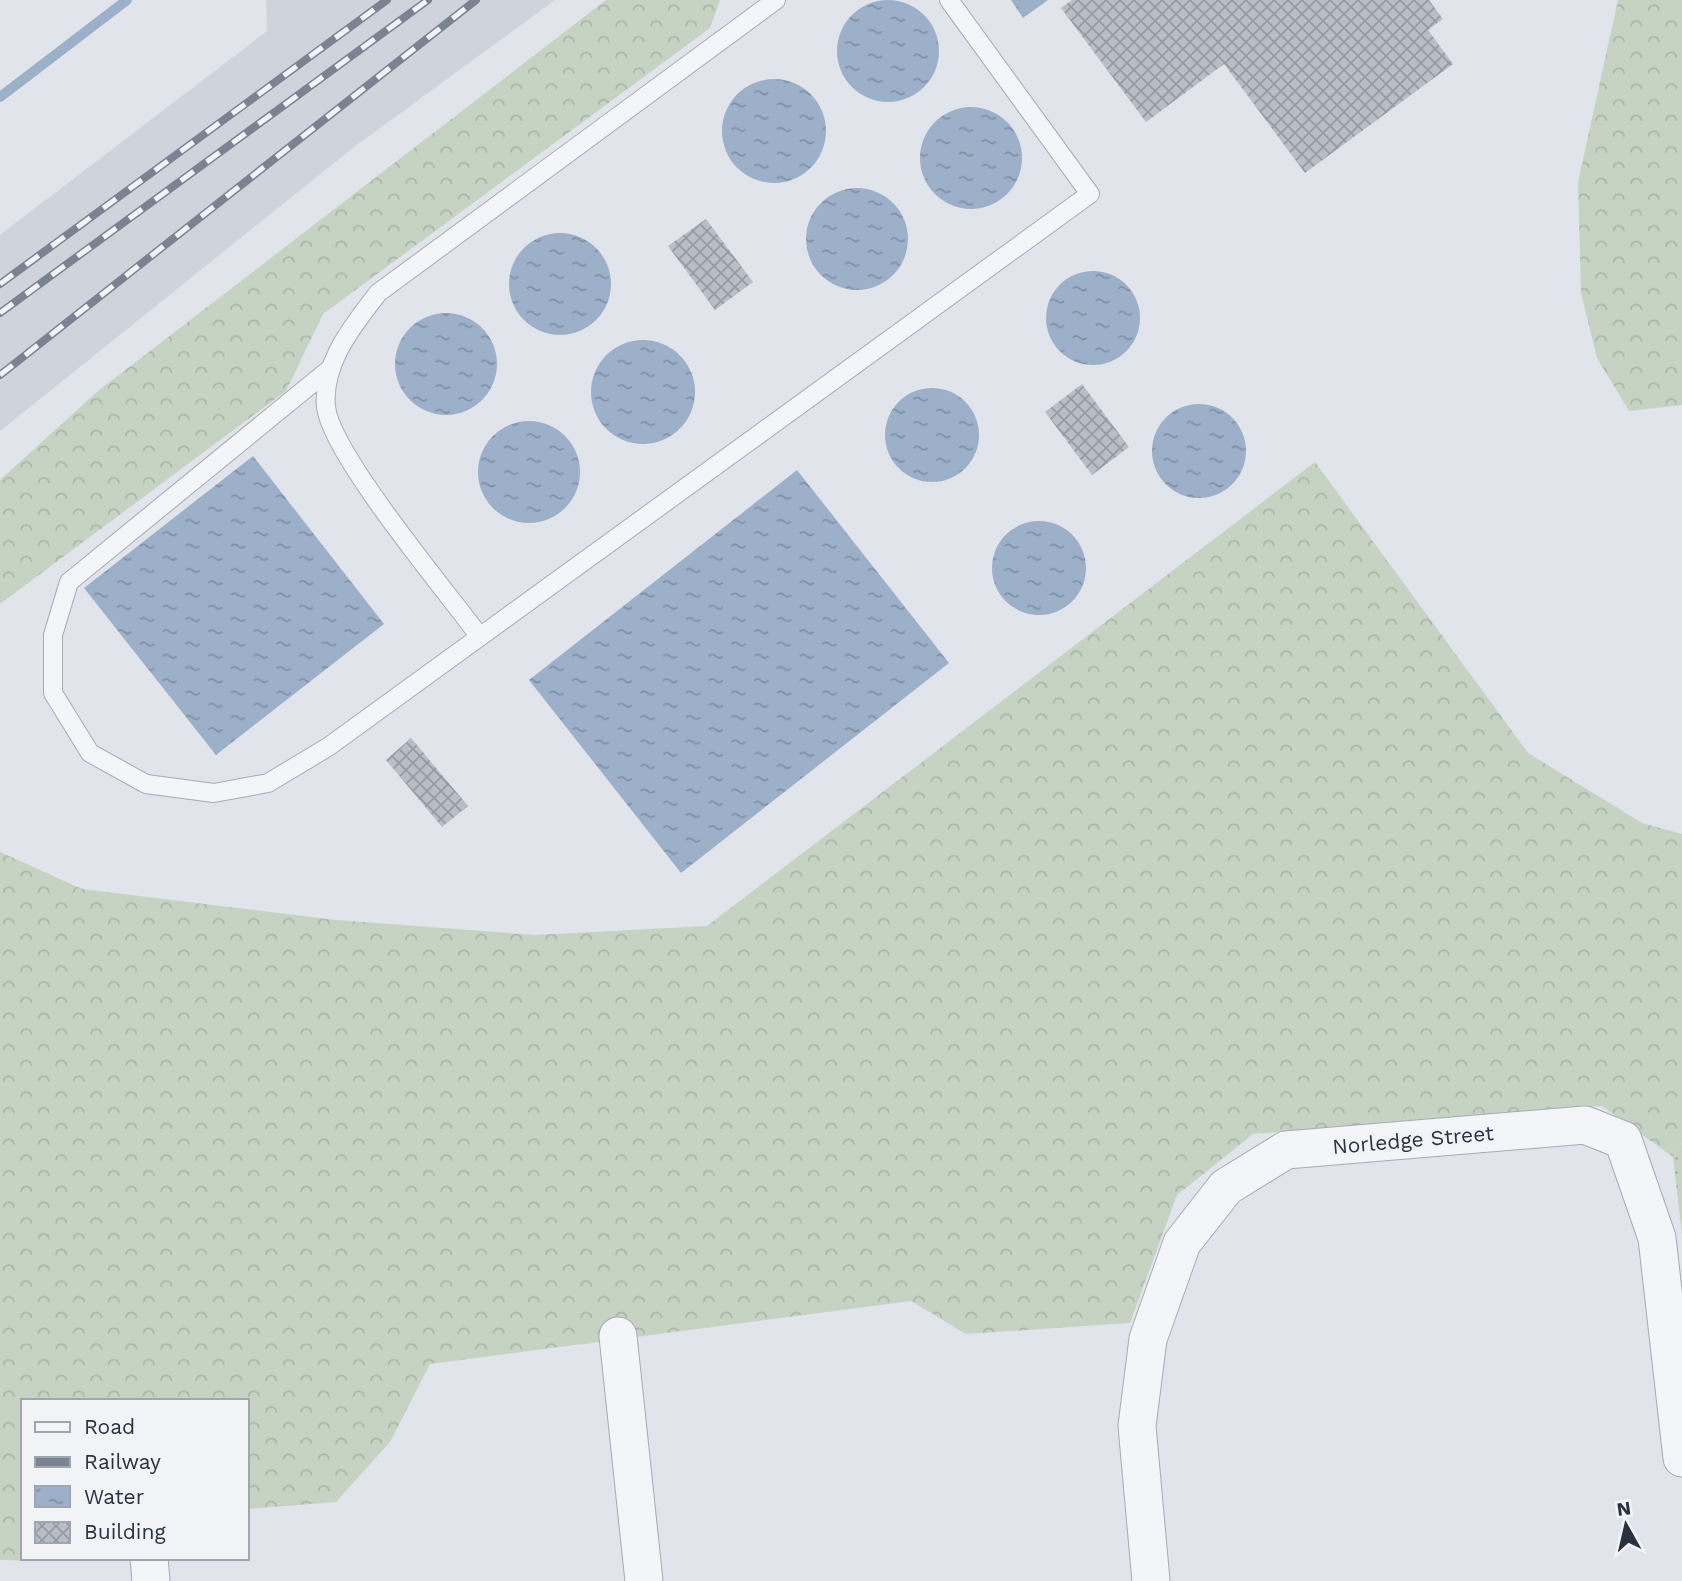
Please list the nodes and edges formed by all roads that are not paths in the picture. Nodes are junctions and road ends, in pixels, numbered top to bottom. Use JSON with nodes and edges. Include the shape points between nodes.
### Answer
{"nodes":[{"id":1,"x":776,"y":0,"type":"edge"},
{"id":2,"x":949,"y":0,"type":"edge"},
{"id":3,"x":331,"y":368,"type":"junction"},
{"id":4,"x":481,"y":637,"type":"junction"},
{"id":5,"x":618,"y":1335,"type":"dead end"},
{"id":6,"x":1682,"y":1458,"type":"edge"},
{"id":7,"x":149,"y":1560,"type":"edge"},
{"id":8,"x":151,"y":1581,"type":"edge"},
{"id":9,"x":644,"y":1581,"type":"edge"},
{"id":10,"x":1151,"y":1581,"type":"edge"}],
"edges":[{"from":1,"to":3,"type":"lane","via":[[379,293],[346,335]]},
{"from":2,"to":4,"type":"lane","via":[[1090,194]]},
{"from":3,"to":4,"type":"lane","via":[[326,406],[332,429],[361,477]]},
{"from":3,"to":4,"type":"lane","via":[[69,582],[53,635],[53,693],[90,752],[146,784],[214,793],[268,783],[328,747]]},
{"from":5,"to":9,"type":"street"},
{"from":6,"to":10,"type":"street","name":"Norledge Street","via":[[1657,1238],[1623,1140],[1585,1125],[1286,1150],[1226,1187],[1182,1243],[1148,1339],[1137,1426]]},
{"from":7,"to":8,"type":"street"}]}
